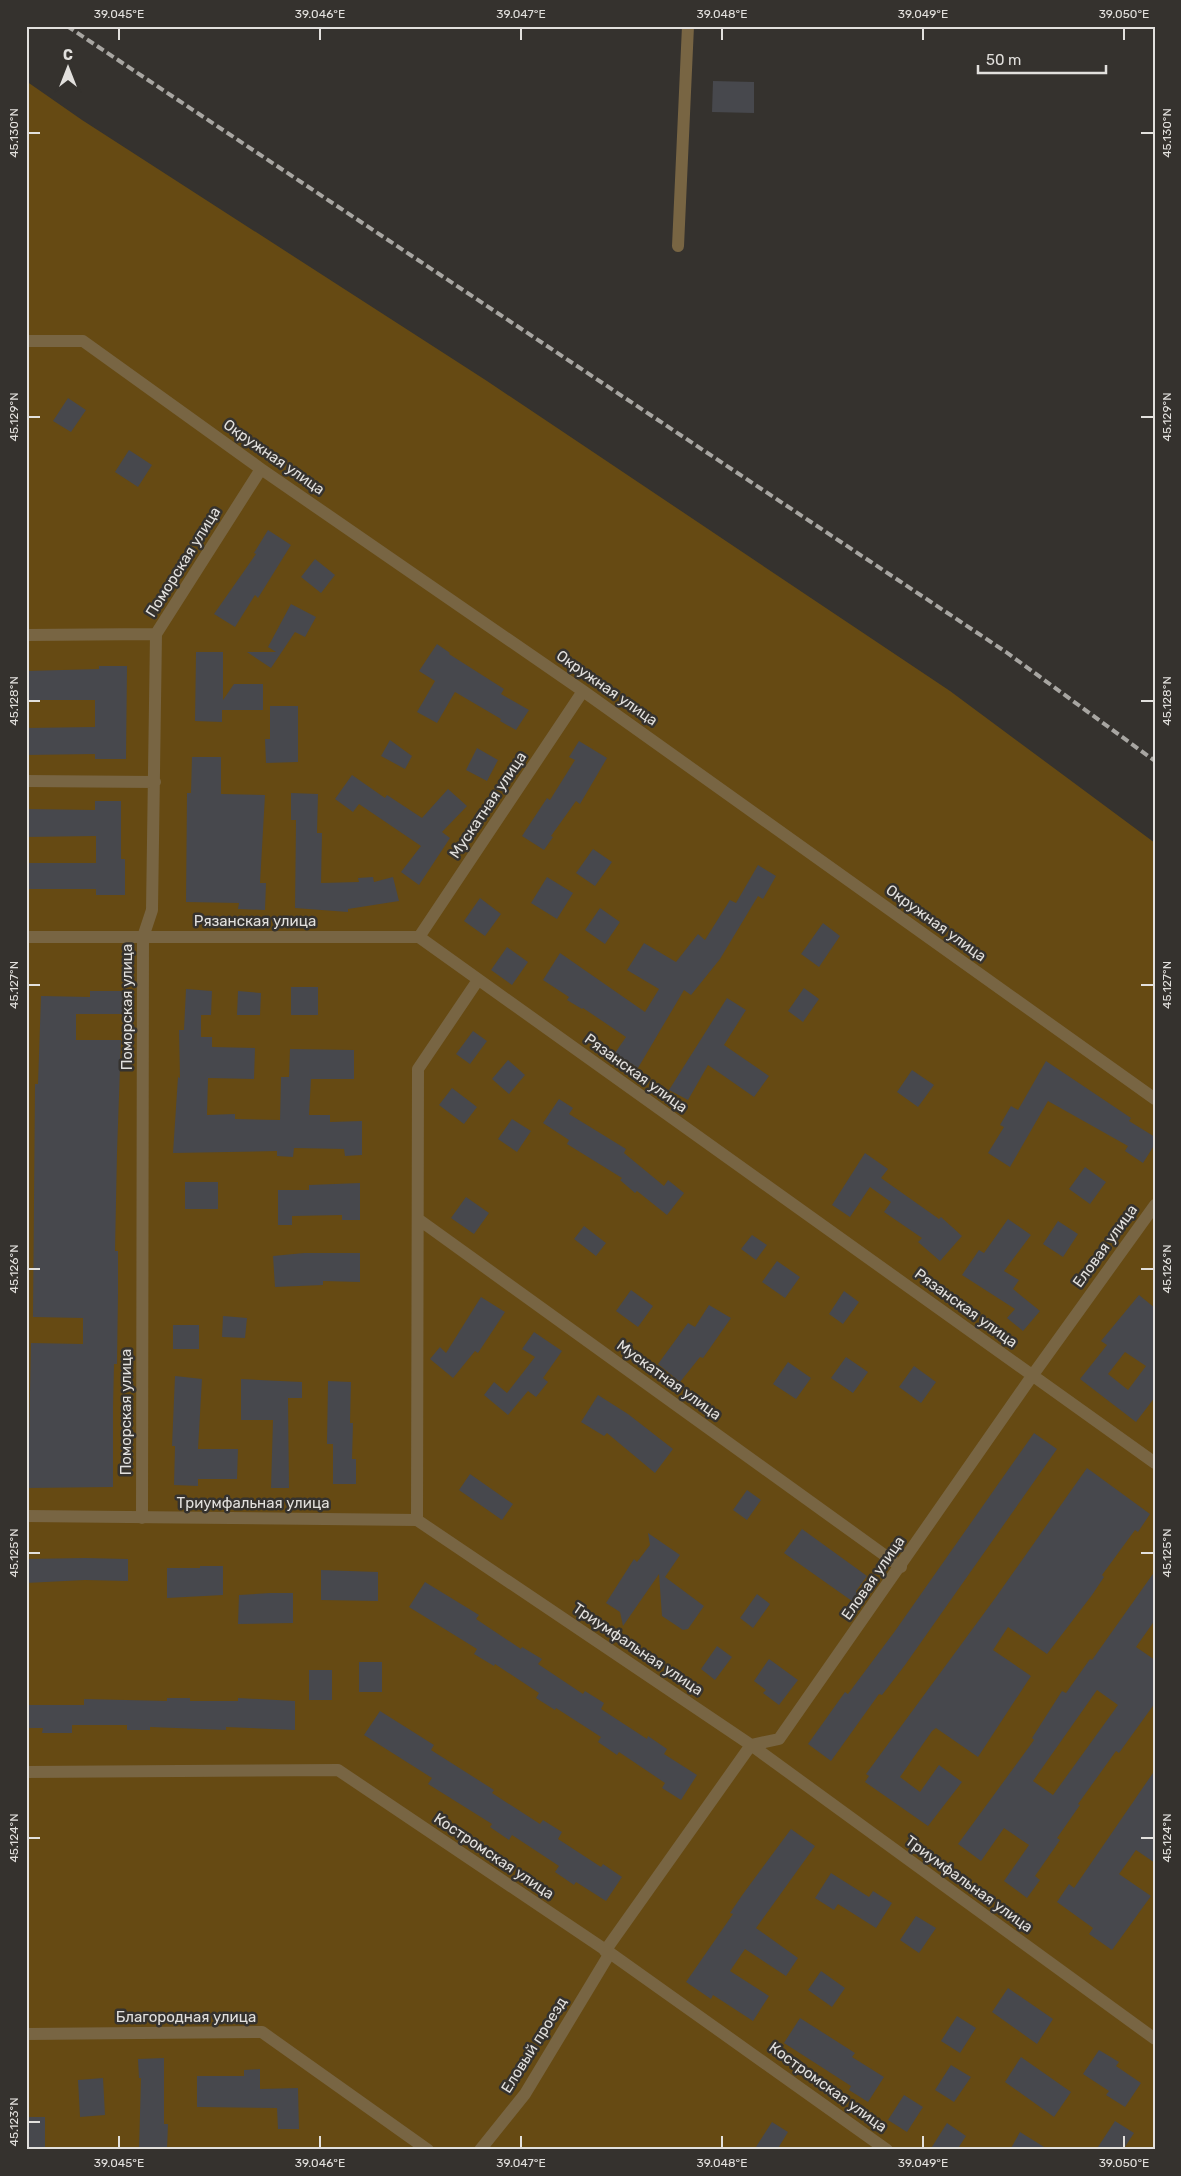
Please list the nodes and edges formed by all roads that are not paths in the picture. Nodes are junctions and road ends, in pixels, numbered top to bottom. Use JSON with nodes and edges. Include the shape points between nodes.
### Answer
{"nodes":[{"id":1,"x":688,"y":26,"type":"edge"},
{"id":2,"x":678,"y":246,"type":"dead end"},
{"id":3,"x":26,"y":341,"type":"edge"},
{"id":4,"x":261,"y":469,"type":"junction"},
{"id":5,"x":156,"y":634,"type":"junction"},
{"id":6,"x":26,"y":635,"type":"edge"},
{"id":7,"x":583,"y":691,"type":"junction"},
{"id":8,"x":26,"y":782,"type":"edge"},
{"id":9,"x":155,"y":782,"type":"junction"},
{"id":10,"x":26,"y":937,"type":"edge"},
{"id":11,"x":143,"y":937,"type":"junction"},
{"id":12,"x":419,"y":937,"type":"junction"},
{"id":13,"x":478,"y":980,"type":"junction"},
{"id":14,"x":1155,"y":1099,"type":"edge"},
{"id":15,"x":1155,"y":1205,"type":"edge"},
{"id":16,"x":418,"y":1219,"type":"junction"},
{"id":17,"x":1032,"y":1376,"type":"junction"},
{"id":18,"x":1155,"y":1463,"type":"edge"},
{"id":19,"x":26,"y":1516,"type":"edge"},
{"id":20,"x":142,"y":1518,"type":"junction"},
{"id":21,"x":417,"y":1520,"type":"junction"},
{"id":22,"x":901,"y":1567,"type":"junction"},
{"id":23,"x":751,"y":1745,"type":"junction"},
{"id":24,"x":26,"y":1772,"type":"edge"},
{"id":25,"x":608,"y":1952,"type":"junction"},
{"id":26,"x":26,"y":2034,"type":"edge"},
{"id":27,"x":1155,"y":2039,"type":"edge"},
{"id":28,"x":428,"y":2150,"type":"edge"},
{"id":29,"x":480,"y":2150,"type":"edge"},
{"id":30,"x":887,"y":2150,"type":"edge"}],
"edges":[{"from":1,"to":2,"type":"street"},
{"from":3,"to":4,"type":"street","name":"Окружная улица","via":[[83,341]]},
{"from":4,"to":5,"type":"street","name":"Поморская улица"},
{"from":4,"to":7,"type":"street","name":"Окружная улица"},
{"from":5,"to":6,"type":"street"},
{"from":5,"to":9,"type":"street","name":"Поморская улица"},
{"from":7,"to":12,"type":"street","name":"Мускатная улица"},
{"from":7,"to":14,"type":"street","name":"Окружная улица"},
{"from":8,"to":9,"type":"street"},
{"from":9,"to":11,"type":"street","name":"Поморская улица","via":[[152,910]]},
{"from":10,"to":11,"type":"street","name":"Рязанская улица"},
{"from":11,"to":12,"type":"street","name":"Рязанская улица"},
{"from":11,"to":20,"type":"street","name":"Поморская улица"},
{"from":12,"to":13,"type":"street","name":"Рязанская улица"},
{"from":13,"to":16,"type":"street","via":[[418,1069]]},
{"from":13,"to":17,"type":"street","name":"Рязанская улица"},
{"from":15,"to":17,"type":"street","name":"Еловая улица"},
{"from":16,"to":21,"type":"street"},
{"from":16,"to":22,"type":"street","name":"Мускатная улица"},
{"from":17,"to":18,"type":"street","name":"Рязанская улица"},
{"from":17,"to":22,"type":"street","name":"Еловая улица"},
{"from":19,"to":20,"type":"street","name":"Триумфальная улица"},
{"from":20,"to":21,"type":"street","name":"Триумфальная улица"},
{"from":21,"to":23,"type":"street","name":"Триумфальная улица"},
{"from":22,"to":23,"type":"street","name":"Еловая улица","via":[[780,1739]]},
{"from":23,"to":25,"type":"street"},
{"from":23,"to":27,"type":"street","name":"Триумфальная улица"},
{"from":24,"to":25,"type":"street","name":"Костромская улица","via":[[338,1770]]},
{"from":25,"to":29,"type":"street","name":"Еловый проезд","via":[[525,2094]]},
{"from":25,"to":30,"type":"street","name":"Костромская улица"},
{"from":26,"to":28,"type":"street","name":"Благородная улица","via":[[262,2032]]}]}
